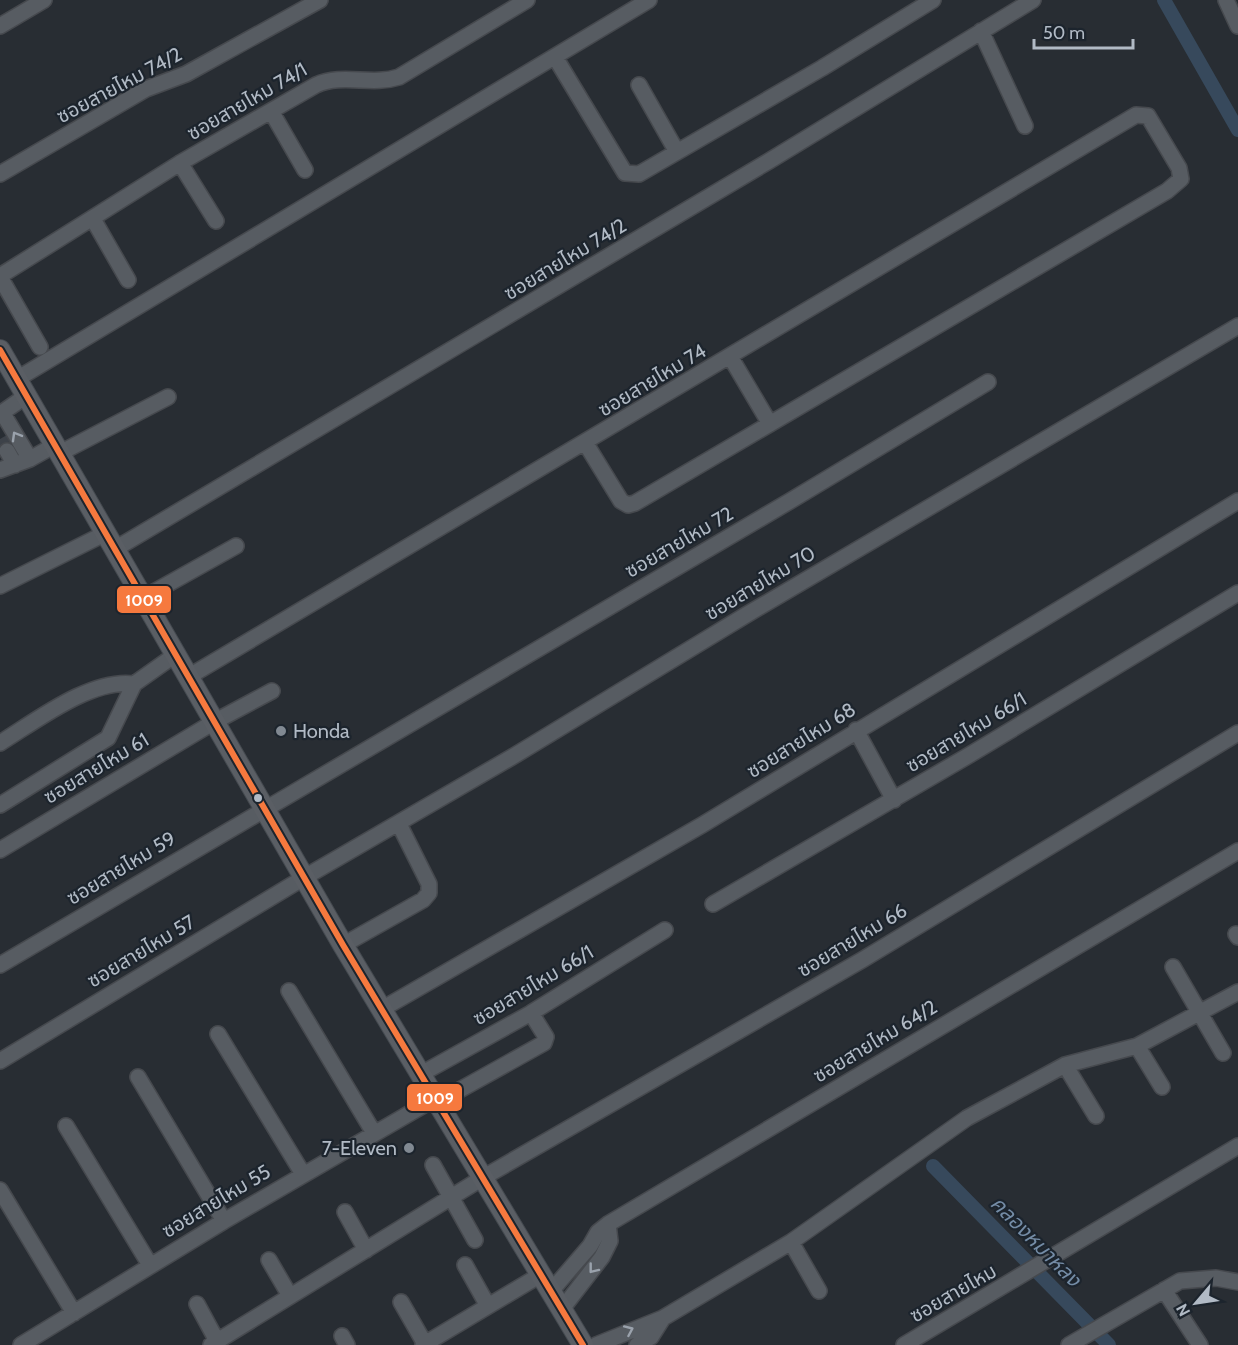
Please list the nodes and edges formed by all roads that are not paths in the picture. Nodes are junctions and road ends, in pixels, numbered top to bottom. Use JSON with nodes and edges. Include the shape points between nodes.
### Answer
{"nodes":[{"id":1,"x":44,"y":0,"type":"edge"},
{"id":2,"x":320,"y":0,"type":"edge"},
{"id":3,"x":527,"y":0,"type":"edge"},
{"id":4,"x":649,"y":0,"type":"edge"},
{"id":5,"x":933,"y":0,"type":"edge"},
{"id":6,"x":1034,"y":0,"type":"edge"},
{"id":7,"x":1226,"y":0,"type":"edge"},
{"id":8,"x":0,"y":26,"type":"edge"},
{"id":9,"x":1238,"y":26,"type":"edge"},
{"id":10,"x":981,"y":31,"type":"junction"},
{"id":11,"x":555,"y":57,"type":"junction"},
{"id":12,"x":639,"y":86,"type":"dead end"},
{"id":13,"x":271,"y":111,"type":"junction"},
{"id":14,"x":1025,"y":126,"type":"dead end"},
{"id":15,"x":676,"y":152,"type":"junction"},
{"id":16,"x":180,"y":163,"type":"junction"},
{"id":17,"x":305,"y":170,"type":"dead end"},
{"id":18,"x":0,"y":174,"type":"edge"},
{"id":19,"x":93,"y":219,"type":"junction"},
{"id":20,"x":216,"y":221,"type":"dead end"},
{"id":21,"x":0,"y":277,"type":"edge"},
{"id":22,"x":128,"y":280,"type":"dead end"},
{"id":23,"x":1238,"y":326,"type":"edge"},
{"id":24,"x":40,"y":347,"type":"dead end"},
{"id":25,"x":0,"y":350,"type":"edge"},
{"id":26,"x":731,"y":358,"type":"junction"},
{"id":27,"x":988,"y":382,"type":"dead end"},
{"id":28,"x":22,"y":387,"type":"junction"},
{"id":29,"x":168,"y":397,"type":"dead end"},
{"id":30,"x":1,"y":413,"type":"edge"},
{"id":31,"x":770,"y":424,"type":"junction"},
{"id":32,"x":586,"y":444,"type":"junction"},
{"id":33,"x":57,"y":449,"type":"junction"},
{"id":34,"x":7,"y":451,"type":"tunnel mouth"},
{"id":35,"x":30,"y":459,"type":"junction"},
{"id":36,"x":15,"y":465,"type":"junction"},
{"id":37,"x":0,"y":470,"type":"edge"},
{"id":38,"x":1238,"y":501,"type":"edge"},
{"id":39,"x":110,"y":541,"type":"junction"},
{"id":40,"x":237,"y":546,"type":"dead end"},
{"id":41,"x":0,"y":586,"type":"edge"},
{"id":42,"x":1238,"y":593,"type":"edge"},
{"id":43,"x":143,"y":598,"type":"junction"},
{"id":44,"x":175,"y":655,"type":"junction"},
{"id":45,"x":188,"y":677,"type":"junction"},
{"id":46,"x":134,"y":684,"type":"junction"},
{"id":47,"x":272,"y":691,"type":"dead end"},
{"id":48,"x":214,"y":722,"type":"junction"},
{"id":49,"x":856,"y":730,"type":"junction"},
{"id":50,"x":1238,"y":733,"type":"edge"},
{"id":51,"x":0,"y":743,"type":"edge"},
{"id":52,"x":894,"y":800,"type":"junction"},
{"id":53,"x":0,"y":805,"type":"edge"},
{"id":54,"x":264,"y":808,"type":"junction"},
{"id":55,"x":399,"y":824,"type":"junction"},
{"id":56,"x":0,"y":850,"type":"edge"},
{"id":57,"x":1238,"y":850,"type":"edge"},
{"id":58,"x":305,"y":877,"type":"junction"},
{"id":59,"x":713,"y":904,"type":"dead end"},
{"id":60,"x":665,"y":930,"type":"dead end"},
{"id":61,"x":344,"y":945,"type":"junction"},
{"id":62,"x":0,"y":964,"type":"edge"},
{"id":63,"x":1173,"y":967,"type":"dead end"},
{"id":64,"x":289,"y":991,"type":"dead end"},
{"id":65,"x":1238,"y":992,"type":"edge"},
{"id":66,"x":382,"y":1009,"type":"junction"},
{"id":67,"x":531,"y":1013,"type":"junction"},
{"id":68,"x":1199,"y":1014,"type":"junction"},
{"id":69,"x":218,"y":1034,"type":"dead end"},
{"id":70,"x":1137,"y":1046,"type":"junction"},
{"id":71,"x":1223,"y":1053,"type":"dead end"},
{"id":72,"x":0,"y":1061,"type":"edge"},
{"id":73,"x":1065,"y":1065,"type":"junction"},
{"id":74,"x":421,"y":1074,"type":"junction"},
{"id":75,"x":138,"y":1077,"type":"dead end"},
{"id":76,"x":1162,"y":1087,"type":"dead end"},
{"id":77,"x":456,"y":1092,"type":"dead end"},
{"id":78,"x":436,"y":1098,"type":"junction"},
{"id":79,"x":1096,"y":1116,"type":"dead end"},
{"id":80,"x":66,"y":1126,"type":"dead end"},
{"id":81,"x":374,"y":1133,"type":"junction"},
{"id":82,"x":1238,"y":1146,"type":"edge"},
{"id":83,"x":433,"y":1165,"type":"dead end"},
{"id":84,"x":303,"y":1174,"type":"junction"},
{"id":85,"x":484,"y":1177,"type":"junction"},
{"id":86,"x":0,"y":1190,"type":"edge"},
{"id":87,"x":451,"y":1197,"type":"junction"},
{"id":88,"x":345,"y":1212,"type":"dead end"},
{"id":89,"x":224,"y":1221,"type":"junction"},
{"id":90,"x":608,"y":1224,"type":"junction"},
{"id":91,"x":475,"y":1240,"type":"dead end"},
{"id":92,"x":791,"y":1242,"type":"junction"},
{"id":93,"x":366,"y":1250,"type":"junction"},
{"id":94,"x":269,"y":1260,"type":"dead end"},
{"id":95,"x":150,"y":1265,"type":"junction"},
{"id":96,"x":465,"y":1265,"type":"dead end"},
{"id":97,"x":547,"y":1282,"type":"junction"},
{"id":98,"x":1238,"y":1282,"type":"edge"},
{"id":99,"x":1164,"y":1290,"type":"junction"},
{"id":100,"x":819,"y":1291,"type":"dead end"},
{"id":101,"x":290,"y":1296,"type":"junction"},
{"id":102,"x":401,"y":1302,"type":"dead end"},
{"id":103,"x":197,"y":1304,"type":"dead end"},
{"id":104,"x":488,"y":1306,"type":"junction"},
{"id":105,"x":561,"y":1309,"type":"junction"},
{"id":106,"x":74,"y":1313,"type":"junction"},
{"id":107,"x":663,"y":1318,"type":"junction"},
{"id":108,"x":214,"y":1343,"type":"edge"},
{"id":109,"x":424,"y":1344,"type":"edge"},
{"id":110,"x":21,"y":1345,"type":"edge"},
{"id":111,"x":583,"y":1345,"type":"edge"},
{"id":112,"x":596,"y":1345,"type":"edge"},
{"id":113,"x":638,"y":1345,"type":"edge"},
{"id":114,"x":904,"y":1345,"type":"edge"},
{"id":115,"x":1069,"y":1345,"type":"edge"},
{"id":116,"x":1200,"y":1345,"type":"edge"}],
"edges":[{"from":1,"to":8,"type":"street"},
{"from":2,"to":18,"type":"street","name":"ซอยสายไหม 74/2","via":[[186,74],[146,89]]},
{"from":3,"to":13,"type":"street","name":"ซอยสายไหม 74/1","via":[[399,77],[380,82],[326,80]]},
{"from":4,"to":11,"type":"street"},
{"from":5,"to":15,"type":"street"},
{"from":6,"to":10,"type":"street","name":"ซอยสายไหม 74/2"},
{"from":7,"to":9,"type":"street"},
{"from":10,"to":14,"type":"street"},
{"from":10,"to":39,"type":"street","name":"ซอยสายไหม 74/2","via":[[738,180]]},
{"from":11,"to":15,"type":"street","via":[[625,173],[639,174]]},
{"from":11,"to":28,"type":"street"},
{"from":12,"to":15,"type":"street"},
{"from":13,"to":16,"type":"street","name":"ซอยสายไหม 74/1"},
{"from":13,"to":17,"type":"street"},
{"from":16,"to":19,"type":"street","name":"ซอยสายไหม 74/1"},
{"from":16,"to":20,"type":"street"},
{"from":19,"to":21,"type":"street","name":"ซอยสายไหม 74/1"},
{"from":19,"to":22,"type":"street"},
{"from":21,"to":24,"type":"street"},
{"from":23,"to":55,"type":"street","name":"ซอยสายไหม 70"},
{"from":25,"to":28,"type":"main road"},
{"from":26,"to":31,"type":"street"},
{"from":26,"to":31,"type":"street","name":"ซอยสายไหม 74","via":[[1136,115],[1151,120],[1181,174],[1177,184]]},
{"from":26,"to":32,"type":"street","name":"ซอยสายไหม 74"},
{"from":27,"to":54,"type":"street","name":"ซอยสายไหม 72"},
{"from":28,"to":30,"type":"street"},
{"from":28,"to":33,"type":"main road"},
{"from":29,"to":33,"type":"street"},
{"from":35,"to":30,"type":"street","one_way":true},
{"from":31,"to":32,"type":"street","via":[[628,505],[621,501]]},
{"from":32,"to":45,"type":"street","name":"ซอยสายไหม 74"},
{"from":33,"to":35,"type":"street"},
{"from":33,"to":39,"type":"main road"},
{"from":34,"to":36,"type":"street"},
{"from":35,"to":36,"type":"street"},
{"from":36,"to":37,"type":"street"},
{"from":38,"to":49,"type":"street","name":"ซอยสายไหม 68"},
{"from":39,"to":41,"type":"street","name":"ซอยสายไหม 74/2"},
{"from":39,"to":43,"type":"main road"},
{"from":40,"to":43,"type":"street"},
{"from":42,"to":52,"type":"street","name":"ซอยสายไหม 66/1"},
{"from":43,"to":44,"type":"main road"},
{"from":44,"to":45,"type":"main road"},
{"from":44,"to":46,"type":"street"},
{"from":45,"to":48,"type":"main road"},
{"from":46,"to":51,"type":"street","via":[[119,682],[72,699]]},
{"from":46,"to":53,"type":"street","via":[[108,738]]},
{"from":47,"to":48,"type":"street","name":"ซอยสายไหม 61"},
{"from":48,"to":54,"type":"main road"},
{"from":48,"to":56,"type":"street","name":"ซอยสายไหม 61"},
{"from":49,"to":52,"type":"street"},
{"from":49,"to":66,"type":"street","name":"ซอยสายไหม 68","via":[[702,825]]},
{"from":50,"to":85,"type":"street","name":"ซอยสายไหม 66","via":[[862,960]]},
{"from":52,"to":59,"type":"street","name":"ซอยสายไหม 66/1"},
{"from":54,"to":58,"type":"main road"},
{"from":54,"to":62,"type":"street","name":"ซอยสายไหม 59"},
{"from":55,"to":58,"type":"street","name":"ซอยสายไหม 70"},
{"from":55,"to":61,"type":"street","via":[[429,884],[429,893]]},
{"from":57,"to":90,"type":"street","name":"ซอยสายไหม 64/2"},
{"from":58,"to":61,"type":"main road"},
{"from":58,"to":72,"type":"street","name":"ซอยสายไหม 57"},
{"from":60,"to":67,"type":"street","name":"ซอยสายไหม 66/1"},
{"from":61,"to":66,"type":"main road"},
{"from":63,"to":68,"type":"street"},
{"from":64,"to":81,"type":"street"},
{"from":65,"to":68,"type":"street"},
{"from":66,"to":74,"type":"main road"},
{"from":67,"to":74,"type":"street","name":"ซอยสายไหม 66/1"},
{"from":67,"to":77,"type":"street","via":[[546,1037],[544,1043]]},
{"from":68,"to":70,"type":"street"},
{"from":68,"to":71,"type":"street"},
{"from":69,"to":84,"type":"street"},
{"from":70,"to":73,"type":"street"},
{"from":70,"to":76,"type":"street"},
{"from":73,"to":79,"type":"street"},
{"from":73,"to":92,"type":"street","via":[[967,1118]]},
{"from":74,"to":78,"type":"main road"},
{"from":75,"to":89,"type":"street"},
{"from":78,"to":81,"type":"street","name":"ซอยสายไหม 55"},
{"from":78,"to":85,"type":"main road"},
{"from":80,"to":95,"type":"street"},
{"from":81,"to":84,"type":"street","name":"ซอยสายไหม 55"},
{"from":82,"to":114,"type":"street","name":"ซอยสายไหม"},
{"from":83,"to":87,"type":"street"},
{"from":84,"to":89,"type":"street","name":"ซอยสายไหม 55"},
{"from":85,"to":87,"type":"street","name":"ซอยสายไหม 66"},
{"from":85,"to":97,"type":"main road"},
{"from":86,"to":106,"type":"street"},
{"from":87,"to":91,"type":"street"},
{"from":87,"to":93,"type":"street","name":"ซอยสายไหม 66"},
{"from":88,"to":93,"type":"street"},
{"from":89,"to":95,"type":"street","name":"ซอยสายไหม 55"},
{"from":90,"to":97,"type":"street","name":"ซอยสายไหม 64/2","via":[[598,1232],[591,1246]]},
{"from":90,"to":105,"type":"street","one_way":true,"via":[[610,1241],[602,1257]]},
{"from":92,"to":100,"type":"street"},
{"from":92,"to":107,"type":"street"},
{"from":93,"to":101,"type":"street","name":"ซอยสายไหม 66"},
{"from":94,"to":101,"type":"street"},
{"from":95,"to":106,"type":"street","name":"ซอยสายไหม 55"},
{"from":96,"to":104,"type":"street"},
{"from":97,"to":104,"type":"street","name":"ซอยสายไหม 64/2"},
{"from":97,"to":105,"type":"main road"},
{"from":98,"to":99,"type":"street","via":[[1194,1279]]},
{"from":99,"to":115,"type":"street"},
{"from":99,"to":116,"type":"street"},
{"from":101,"to":108,"type":"street","name":"ซอยสายไหม 66"},
{"from":102,"to":109,"type":"street"},
{"from":103,"to":108,"type":"street"},
{"from":104,"to":109,"type":"street","name":"ซอยสายไหม 64/2"},
{"from":105,"to":111,"type":"main road"},
{"from":106,"to":110,"type":"street","name":"ซอยสายไหม 55"},
{"from":112,"to":107,"type":"street","one_way":true},
{"from":107,"to":113,"type":"street","via":[[651,1337]]}]}
